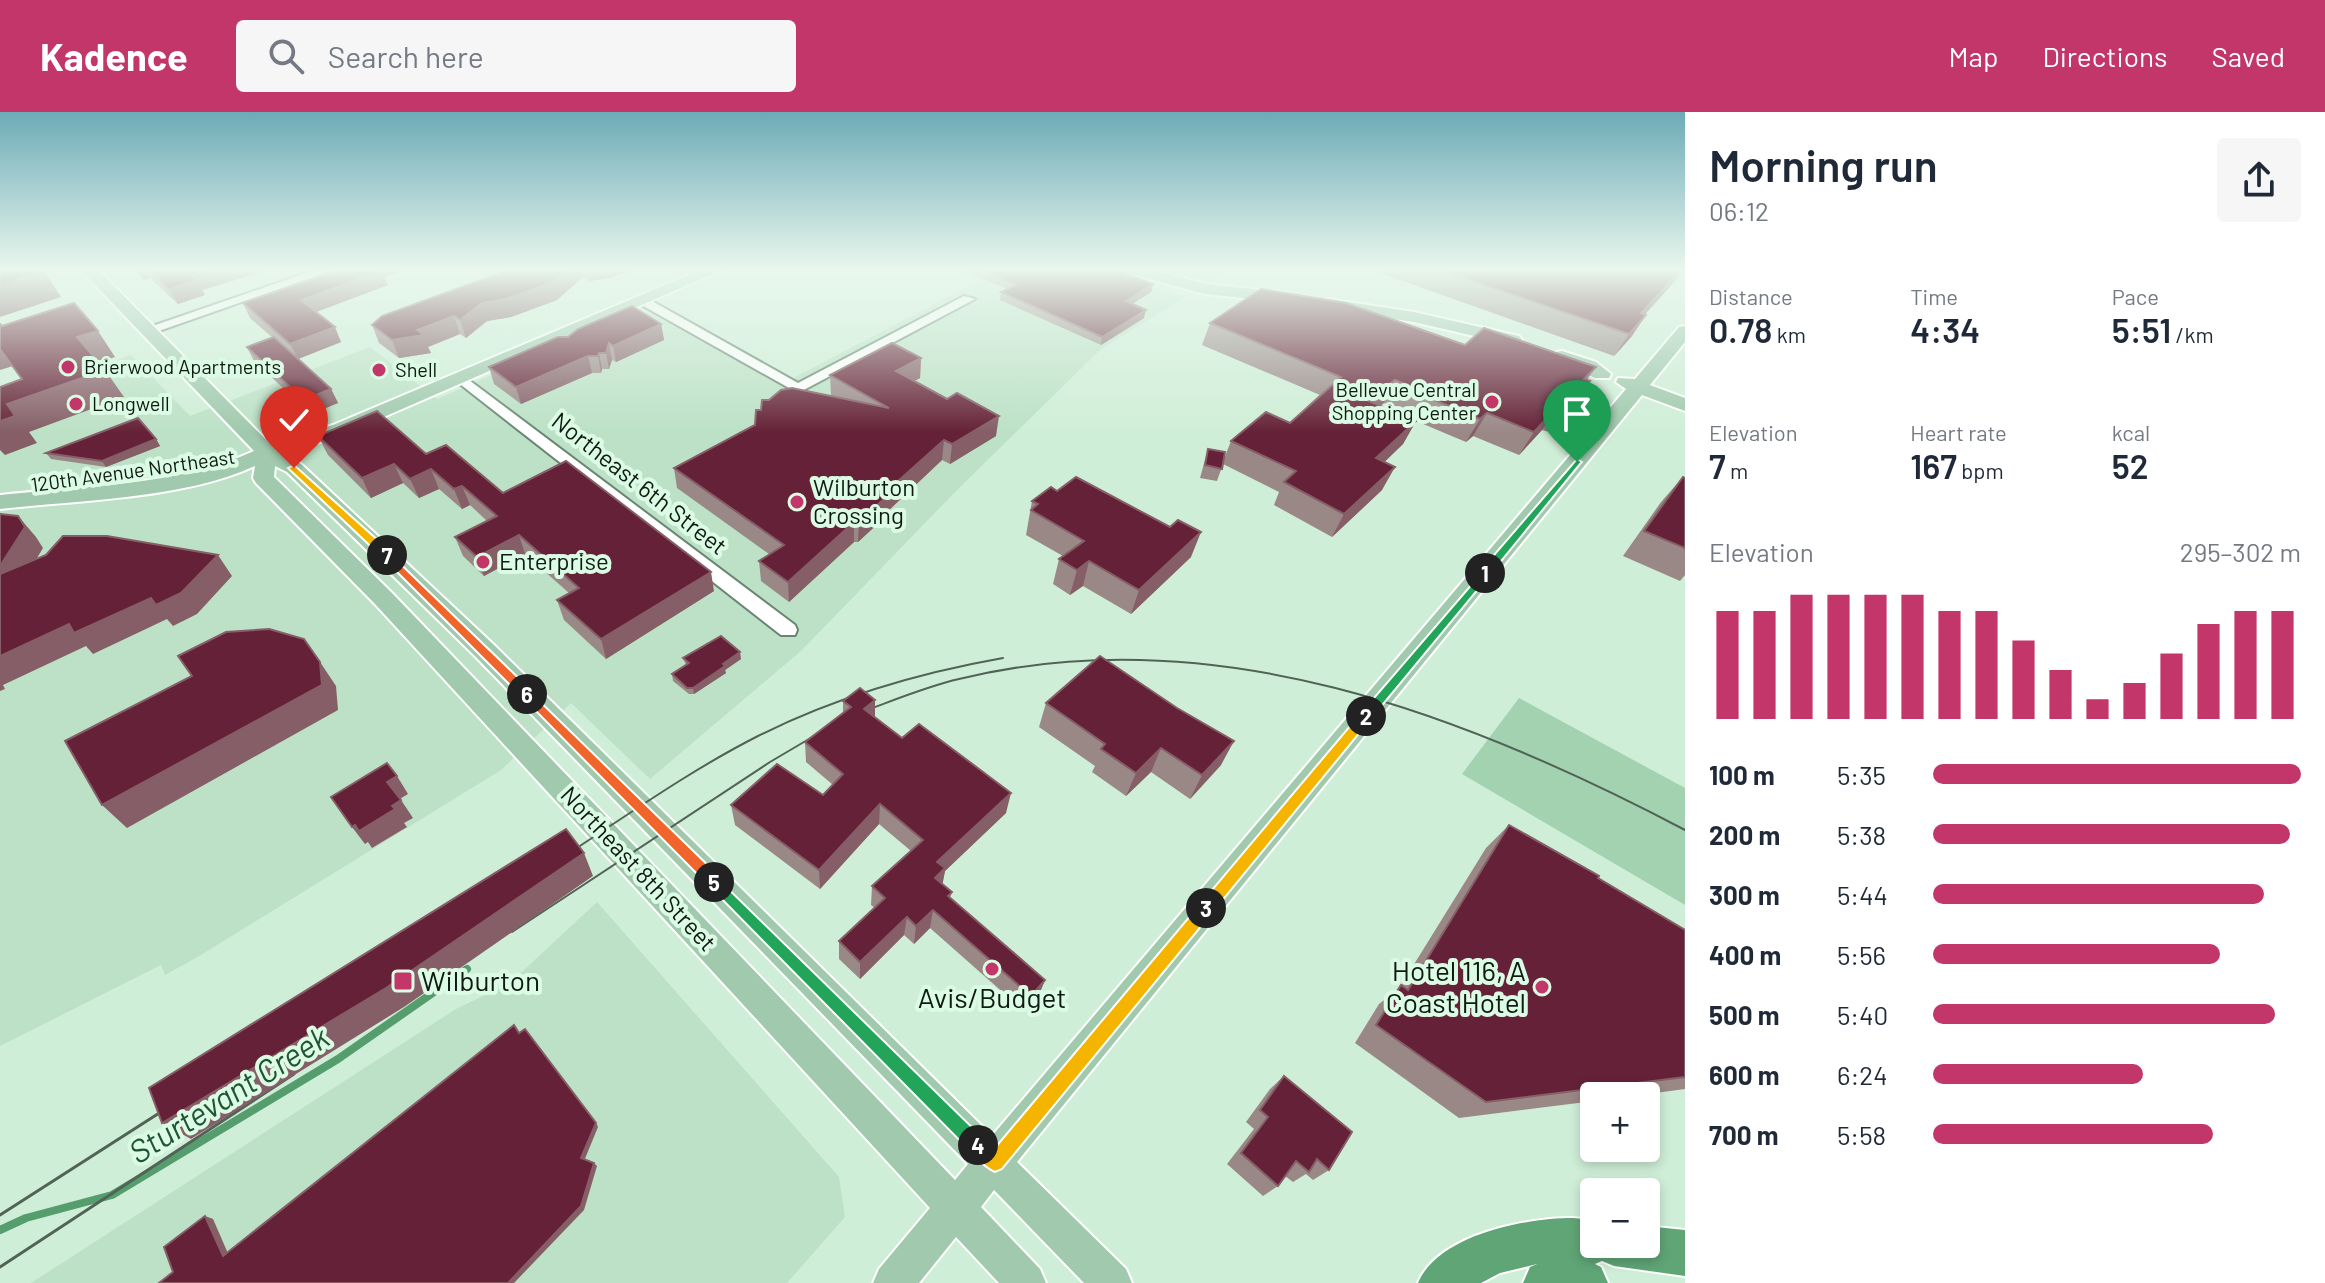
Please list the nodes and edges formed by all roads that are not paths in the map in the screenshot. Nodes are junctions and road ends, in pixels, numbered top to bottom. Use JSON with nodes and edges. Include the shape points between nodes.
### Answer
{"nodes":[{"id":1,"x":142,"y":324,"type":"edge"},
{"id":2,"x":167,"y":324,"type":"edge"},
{"id":3,"x":588,"y":324,"type":"edge"},
{"id":4,"x":684,"y":324,"type":"edge"},
{"id":5,"x":922,"y":324,"type":"edge"},
{"id":6,"x":1394,"y":324,"type":"edge"},
{"id":7,"x":148,"y":330,"type":"junction"},
{"id":8,"x":1685,"y":331,"type":"edge"},
{"id":9,"x":461,"y":378,"type":"junction"},
{"id":10,"x":1637,"y":387,"type":"junction"},
{"id":11,"x":1685,"y":405,"type":"edge"},
{"id":12,"x":267,"y":453,"type":"junction"},
{"id":13,"x":0,"y":488,"type":"edge"},
{"id":14,"x":0,"y":502,"type":"edge"},
{"id":15,"x":788,"y":630,"type":"dead end"},
{"id":16,"x":995,"y":1163,"type":"junction"},
{"id":17,"x":958,"y":1207,"type":"junction"},
{"id":18,"x":1580,"y":1240,"type":"edge"},
{"id":19,"x":1660,"y":1250,"type":"edge"},
{"id":20,"x":1685,"y":1253,"type":"edge"},
{"id":21,"x":893,"y":1283,"type":"edge"},
{"id":22,"x":1026,"y":1283,"type":"edge"},
{"id":23,"x":1112,"y":1283,"type":"edge"},
{"id":24,"x":1441,"y":1283,"type":"edge"},
{"id":25,"x":1546,"y":1283,"type":"edge"},
{"id":26,"x":1585,"y":1283,"type":"edge"}],
"edges":[{"from":1,"to":7,"type":"main road","name":"Northeast 8th Street"},
{"from":2,"to":7,"type":"street"},
{"from":3,"to":9,"type":"main road","name":"120th Avenue Northeast"},
{"from":4,"to":5,"type":"street","via":[[798,389]]},
{"from":6,"to":10,"type":"main road","via":[[1536,351]]},
{"from":7,"to":12,"type":"main road","name":"Northeast 8th Street"},
{"from":8,"to":10,"type":"main road"},
{"from":9,"to":12,"type":"main road","name":"120th Avenue Northeast"},
{"from":9,"to":15,"type":"street","name":"Northeast 6th Street"},
{"from":10,"to":11,"type":"main road"},
{"from":10,"to":16,"type":"main road"},
{"from":12,"to":13,"type":"main road","name":"120th Avenue Northeast"},
{"from":12,"to":14,"type":"main road","name":"120th Avenue Northeast","via":[[230,471],[197,478]]},
{"from":12,"to":16,"type":"main road","name":"Northeast 8th Street","via":[[294,468],[485,651]]},
{"from":12,"to":17,"type":"main road","name":"Northeast 8th Street","via":[[263,478],[383,598]]},
{"from":16,"to":17,"type":"main road"},
{"from":16,"to":23,"type":"main road","name":"Northeast 8th Street"},
{"from":17,"to":21,"type":"main road"},
{"from":17,"to":22,"type":"main road","name":"Northeast 8th Street"},
{"from":18,"to":24,"type":"highway","via":[[1504,1246]]},
{"from":19,"to":20,"type":"highway"},
{"from":25,"to":26,"type":"highway"}]}
